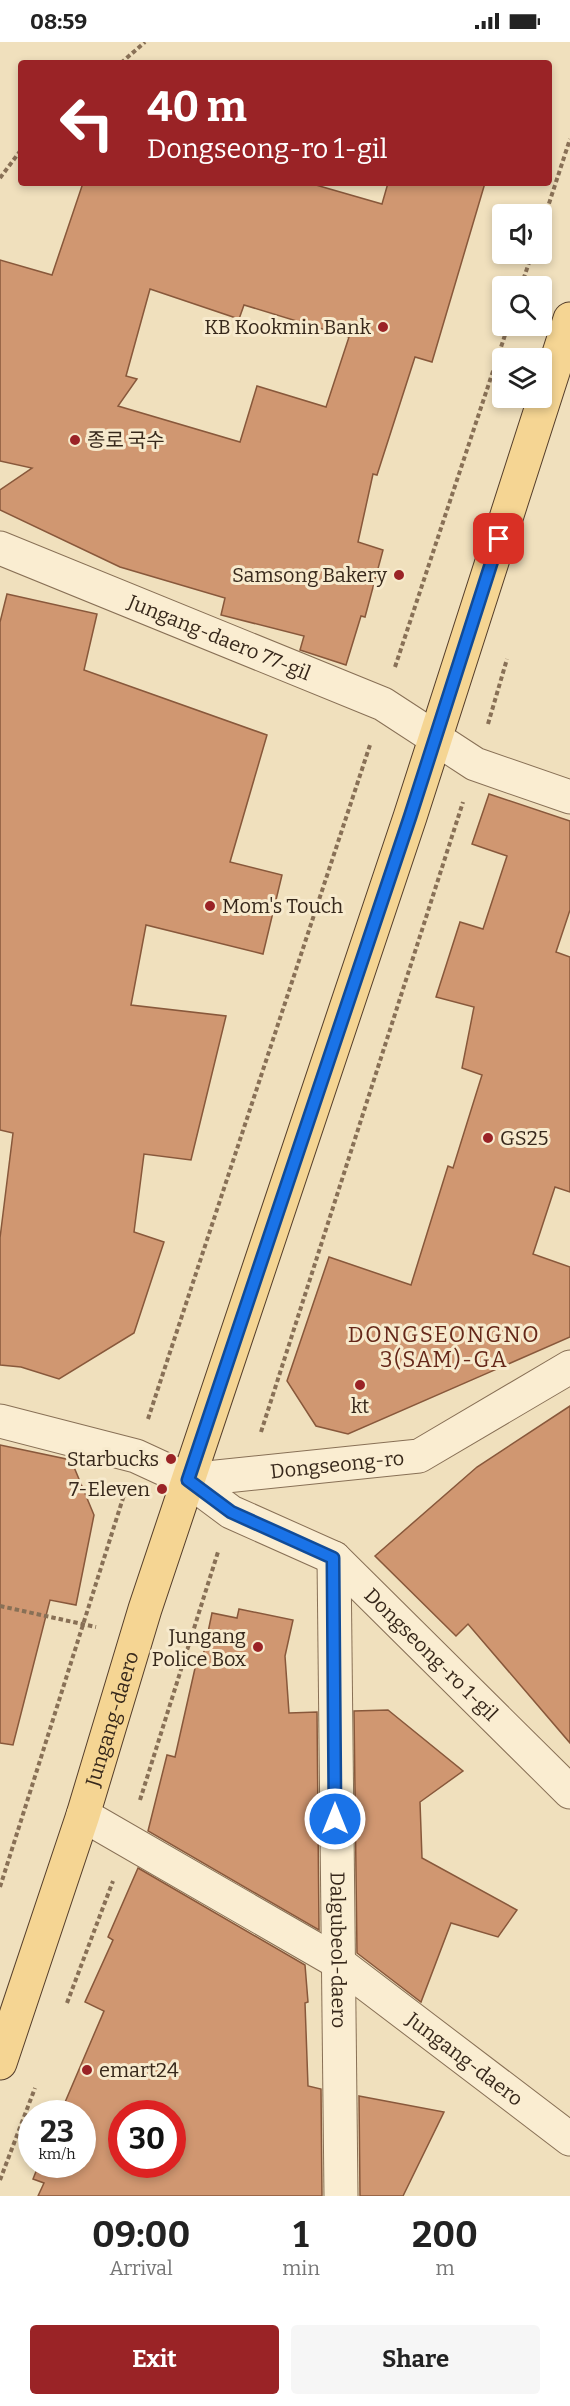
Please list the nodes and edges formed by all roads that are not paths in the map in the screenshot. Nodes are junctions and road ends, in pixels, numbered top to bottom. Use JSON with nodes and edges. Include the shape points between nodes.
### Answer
{"nodes":[{"id":1,"x":570,"y":319,"type":"edge"},
{"id":2,"x":0,"y":548,"type":"edge"},
{"id":3,"x":434,"y":736,"type":"junction"},
{"id":4,"x":570,"y":797,"type":"edge"},
{"id":5,"x":570,"y":1367,"type":"edge"},
{"id":6,"x":0,"y":1422,"type":"edge"},
{"id":7,"x":188,"y":1480,"type":"junction"},
{"id":8,"x":333,"y":1558,"type":"junction"},
{"id":9,"x":570,"y":1792,"type":"edge"},
{"id":10,"x":83,"y":1815,"type":"junction"},
{"id":11,"x":336,"y":1961,"type":"junction"},
{"id":12,"x":0,"y":2063,"type":"edge"},
{"id":13,"x":570,"y":2139,"type":"edge"},
{"id":14,"x":341,"y":2196,"type":"edge"}],
"edges":[{"from":1,"to":3,"type":"main road","name":"Jungang-daero"},
{"from":2,"to":3,"type":"street","name":"Jungang-daero 77-gil","via":[[383,704]]},
{"from":3,"to":4,"type":"street","via":[[475,764]]},
{"from":3,"to":7,"type":"main road","name":"Jungang-daero"},
{"from":5,"to":7,"type":"street","name":"Dongseong-ro","via":[[420,1456]]},
{"from":6,"to":7,"type":"street","name":"Dongseong-ro 1-gil","via":[[136,1456]]},
{"from":7,"to":8,"type":"street","name":"Dongseong-ro 1-gil","via":[[231,1512]]},
{"from":7,"to":10,"type":"main road","name":"Jungang-daero"},
{"from":8,"to":9,"type":"street","name":"Dongseong-ro 1-gil"},
{"from":8,"to":11,"type":"street","name":"Dalgubeol-daero"},
{"from":10,"to":11,"type":"street","name":"Jungang-daero"},
{"from":10,"to":12,"type":"main road","name":"Jungang-daero"},
{"from":11,"to":13,"type":"street","name":"Jungang-daero"},
{"from":11,"to":14,"type":"street","name":"Dalgubeol-daero"}]}
